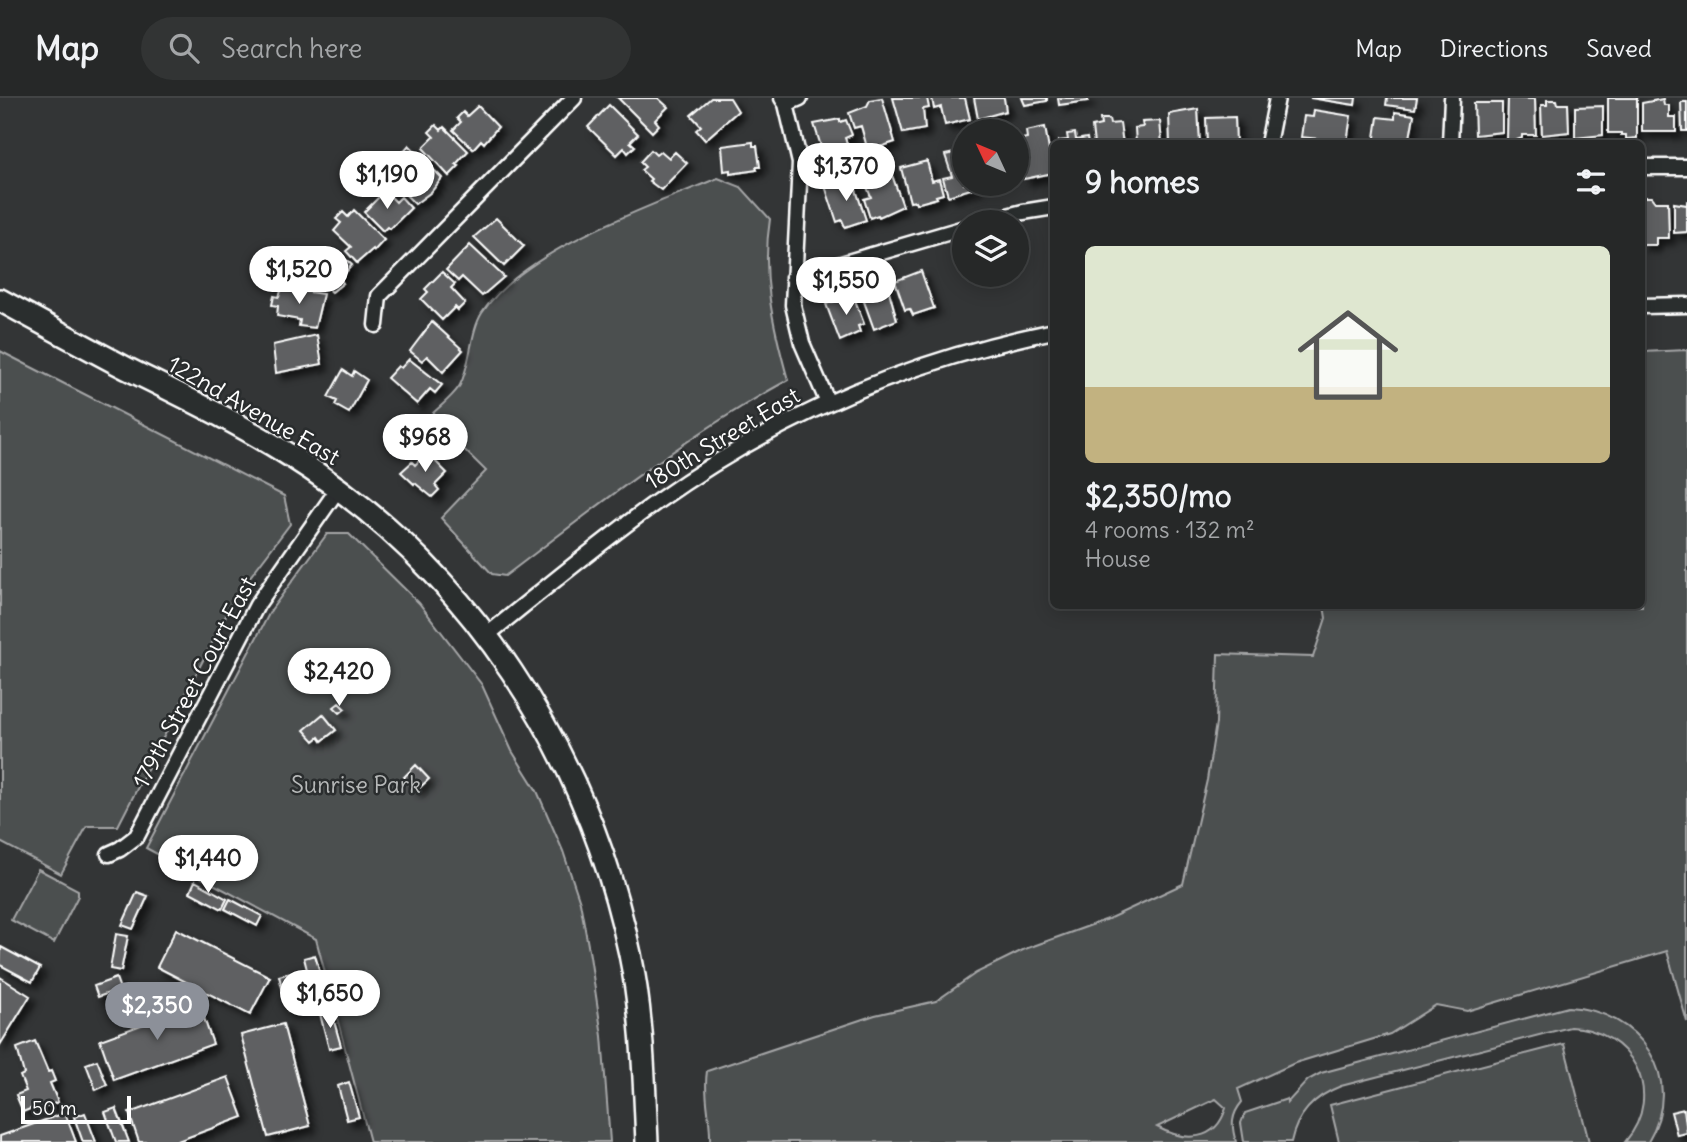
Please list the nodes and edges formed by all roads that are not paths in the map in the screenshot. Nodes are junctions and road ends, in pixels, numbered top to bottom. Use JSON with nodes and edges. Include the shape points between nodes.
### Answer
{"nodes":[{"id":1,"x":574,"y":98,"type":"edge"},
{"id":2,"x":800,"y":98,"type":"edge"},
{"id":3,"x":1277,"y":98,"type":"edge"},
{"id":4,"x":1452,"y":98,"type":"edge"},
{"id":5,"x":784,"y":101,"type":"edge"},
{"id":6,"x":1269,"y":140,"type":"edge"},
{"id":7,"x":1450,"y":140,"type":"edge"},
{"id":8,"x":1645,"y":167,"type":"edge"},
{"id":9,"x":1687,"y":167,"type":"edge"},
{"id":10,"x":1050,"y":208,"type":"edge"},
{"id":11,"x":1029,"y":211,"type":"edge"},
{"id":12,"x":952,"y":232,"type":"edge"},
{"id":13,"x":793,"y":278,"type":"junction"},
{"id":14,"x":0,"y":300,"type":"edge"},
{"id":15,"x":1687,"y":305,"type":"edge"},
{"id":16,"x":1645,"y":306,"type":"edge"},
{"id":17,"x":376,"y":325,"type":"dead end"},
{"id":18,"x":1050,"y":332,"type":"edge"},
{"id":19,"x":828,"y":404,"type":"junction"},
{"id":20,"x":338,"y":489,"type":"junction"},
{"id":21,"x":487,"y":635,"type":"junction"},
{"id":22,"x":109,"y":854,"type":"dead end"},
{"id":23,"x":648,"y":1142,"type":"edge"}],
"edges":[{"from":1,"to":17,"type":"street","via":[[379,296]]},
{"from":2,"to":5,"type":"street"},
{"from":3,"to":6,"type":"street"},
{"from":4,"to":7,"type":"street"},
{"from":5,"to":13,"type":"street","via":[[800,163]]},
{"from":8,"to":9,"type":"street"},
{"from":10,"to":11,"type":"street"},
{"from":12,"to":13,"type":"street"},
{"from":13,"to":19,"type":"street","via":[[793,305],[802,343]]},
{"from":14,"to":20,"type":"street","name":"122nd Avenue East","via":[[238,425]]},
{"from":15,"to":16,"type":"street"},
{"from":18,"to":19,"type":"street","name":"180th Street East","via":[[919,366]]},
{"from":19,"to":21,"type":"street","name":"180th Street East","via":[[770,431],[657,502]]},
{"from":20,"to":21,"type":"street","name":"122nd Avenue East","via":[[429,568]]},
{"from":20,"to":22,"type":"street","name":"179th Street Court East","via":[[257,605],[137,836]]},
{"from":21,"to":23,"type":"street","name":"122nd Avenue East","via":[[527,692],[567,764],[608,867],[631,957],[643,1049]]}]}
